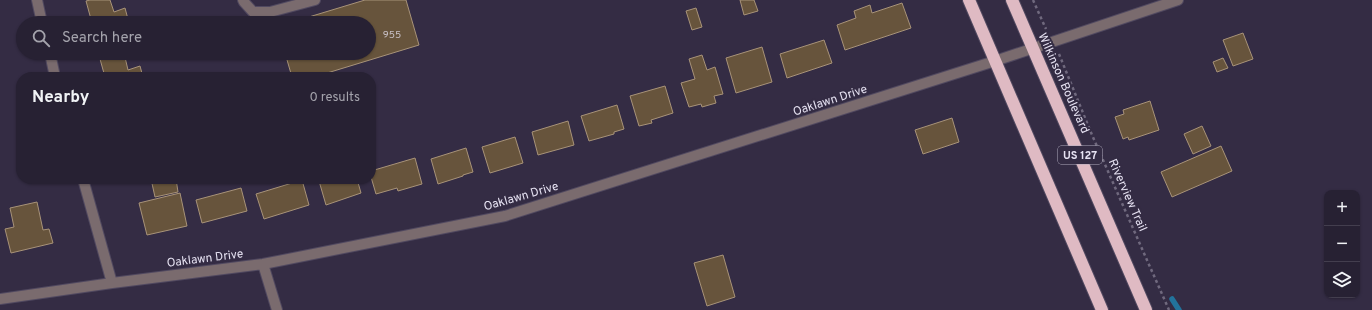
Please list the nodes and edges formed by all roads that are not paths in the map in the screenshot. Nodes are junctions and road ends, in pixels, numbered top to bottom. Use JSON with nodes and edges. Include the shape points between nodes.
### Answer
{"nodes":[{"id":1,"x":37,"y":0,"type":"edge"},
{"id":2,"x":243,"y":0,"type":"edge"},
{"id":3,"x":315,"y":0,"type":"edge"},
{"id":4,"x":969,"y":0,"type":"edge"},
{"id":5,"x":1012,"y":0,"type":"edge"},
{"id":6,"x":1178,"y":0,"type":"edge"},
{"id":7,"x":40,"y":16,"type":"edge"},
{"id":8,"x":1032,"y":48,"type":"junction"},
{"id":9,"x":52,"y":60,"type":"edge"},
{"id":10,"x":995,"y":61,"type":"junction"},
{"id":11,"x":55,"y":72,"type":"edge"},
{"id":12,"x":84,"y":184,"type":"edge"},
{"id":13,"x":263,"y":264,"type":"junction"},
{"id":14,"x":112,"y":283,"type":"junction"},
{"id":15,"x":0,"y":299,"type":"edge"},
{"id":16,"x":277,"y":310,"type":"edge"},
{"id":17,"x":1102,"y":310,"type":"edge"},
{"id":18,"x":1146,"y":310,"type":"edge"}],
"edges":[{"from":1,"to":7,"type":"street"},
{"from":2,"to":3,"type":"street","via":[[253,12],[270,12]]},
{"from":4,"to":10,"type":"highway","number":"US 127"},
{"from":5,"to":8,"type":"highway","name":"Wilkinson Boulevard","number":"US 127"},
{"from":6,"to":8,"type":"street","name":"Oaklawn Drive"},
{"from":8,"to":10,"type":"street","name":"Oaklawn Drive"},
{"from":8,"to":18,"type":"highway","name":"Wilkinson Boulevard","number":"US 127"},
{"from":9,"to":11,"type":"street"},
{"from":10,"to":13,"type":"street","name":"Oaklawn Drive","via":[[505,216]]},
{"from":10,"to":17,"type":"highway","number":"US 127"},
{"from":12,"to":14,"type":"street"},
{"from":13,"to":14,"type":"street","name":"Oaklawn Drive"},
{"from":13,"to":16,"type":"street"},
{"from":14,"to":15,"type":"street","name":"Oaklawn Drive"}]}
